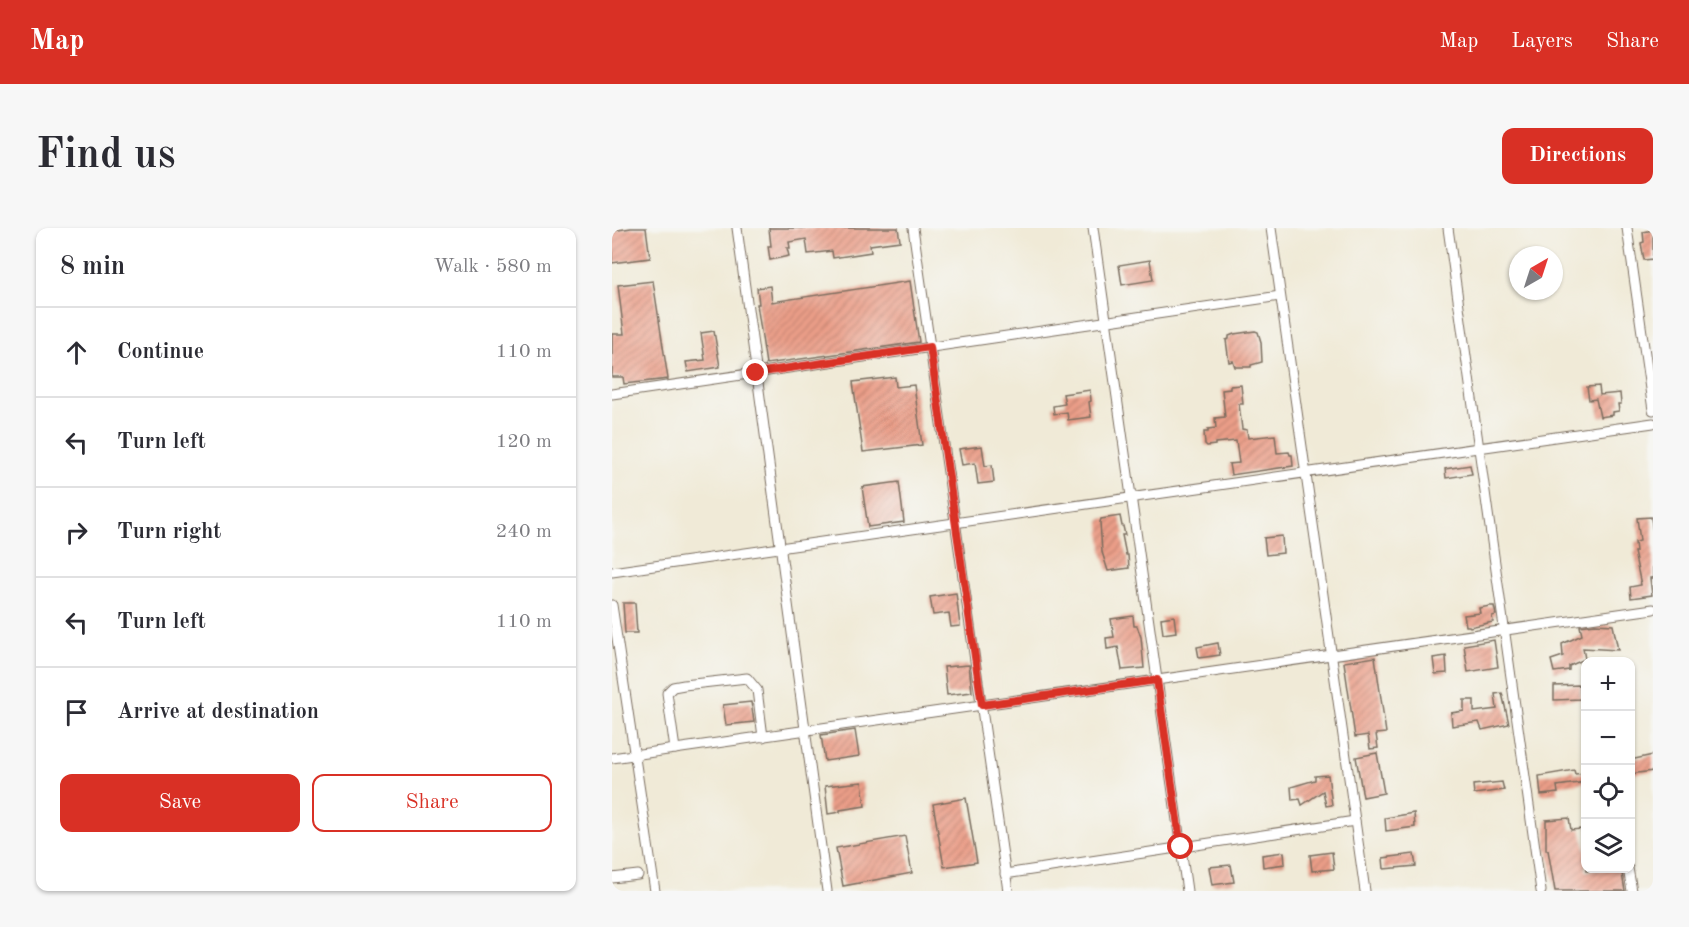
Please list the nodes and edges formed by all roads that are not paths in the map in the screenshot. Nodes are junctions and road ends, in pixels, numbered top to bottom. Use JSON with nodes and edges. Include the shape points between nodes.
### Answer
{"nodes":[{"id":1,"x":737,"y":228,"type":"edge"},
{"id":2,"x":913,"y":228,"type":"edge"},
{"id":3,"x":1093,"y":228,"type":"edge"},
{"id":4,"x":1271,"y":228,"type":"edge"},
{"id":5,"x":1448,"y":228,"type":"edge"},
{"id":6,"x":1628,"y":228,"type":"edge"},
{"id":7,"x":1280,"y":296,"type":"junction"},
{"id":8,"x":1106,"y":321,"type":"junction"},
{"id":9,"x":930,"y":347,"type":"junction"},
{"id":10,"x":756,"y":373,"type":"junction"},
{"id":11,"x":612,"y":394,"type":"edge"},
{"id":12,"x":1653,"y":410,"type":"edge"},
{"id":13,"x":1653,"y":423,"type":"edge"},
{"id":14,"x":1479,"y":448,"type":"junction"},
{"id":15,"x":1306,"y":473,"type":"junction"},
{"id":16,"x":1131,"y":498,"type":"junction"},
{"id":17,"x":955,"y":523,"type":"junction"},
{"id":18,"x":780,"y":548,"type":"junction"},
{"id":19,"x":612,"y":572,"type":"edge"},
{"id":20,"x":612,"y":606,"type":"edge"},
{"id":21,"x":1653,"y":609,"type":"edge"},
{"id":22,"x":1505,"y":630,"type":"junction"},
{"id":23,"x":1332,"y":655,"type":"junction"},
{"id":24,"x":1157,"y":680,"type":"junction"},
{"id":25,"x":982,"y":705,"type":"junction"},
{"id":26,"x":805,"y":730,"type":"junction"},
{"id":27,"x":763,"y":737,"type":"junction"},
{"id":28,"x":675,"y":749,"type":"junction"},
{"id":29,"x":634,"y":755,"type":"junction"},
{"id":30,"x":612,"y":758,"type":"edge"},
{"id":31,"x":1355,"y":821,"type":"junction"},
{"id":32,"x":1181,"y":847,"type":"junction"},
{"id":33,"x":1629,"y":873,"type":"edge"},
{"id":34,"x":1005,"y":874,"type":"junction"},
{"id":35,"x":638,"y":875,"type":"dead end"},
{"id":36,"x":612,"y":878,"type":"edge"},
{"id":37,"x":655,"y":891,"type":"edge"},
{"id":38,"x":826,"y":891,"type":"edge"},
{"id":39,"x":1008,"y":891,"type":"edge"},
{"id":40,"x":1187,"y":891,"type":"edge"},
{"id":41,"x":1365,"y":891,"type":"edge"},
{"id":42,"x":1541,"y":891,"type":"edge"},
{"id":43,"x":1632,"y":891,"type":"edge"}],
"edges":[{"from":1,"to":10,"type":"street"},
{"from":2,"to":9,"type":"street"},
{"from":3,"to":8,"type":"street"},
{"from":4,"to":7,"type":"street"},
{"from":5,"to":14,"type":"street"},
{"from":6,"to":12,"type":"street"},
{"from":7,"to":8,"type":"street"},
{"from":7,"to":15,"type":"street"},
{"from":8,"to":9,"type":"street"},
{"from":8,"to":16,"type":"street"},
{"from":9,"to":10,"type":"street"},
{"from":9,"to":17,"type":"street"},
{"from":10,"to":11,"type":"street"},
{"from":10,"to":18,"type":"street"},
{"from":13,"to":14,"type":"street"},
{"from":14,"to":15,"type":"street"},
{"from":14,"to":22,"type":"street"},
{"from":15,"to":16,"type":"street"},
{"from":15,"to":23,"type":"street"},
{"from":16,"to":17,"type":"street"},
{"from":16,"to":24,"type":"street"},
{"from":17,"to":18,"type":"street"},
{"from":17,"to":25,"type":"street"},
{"from":18,"to":19,"type":"street"},
{"from":18,"to":26,"type":"street"},
{"from":20,"to":29,"type":"street"},
{"from":21,"to":22,"type":"street"},
{"from":22,"to":23,"type":"street"},
{"from":22,"to":42,"type":"street"},
{"from":23,"to":24,"type":"street"},
{"from":23,"to":31,"type":"street"},
{"from":24,"to":25,"type":"street"},
{"from":24,"to":32,"type":"street"},
{"from":25,"to":26,"type":"street"},
{"from":25,"to":34,"type":"street"},
{"from":26,"to":27,"type":"street"},
{"from":26,"to":38,"type":"street"},
{"from":27,"to":28,"type":"street"},
{"from":27,"to":28,"type":"street","via":[[757,690],[747,678],[684,684],[668,693]]},
{"from":28,"to":29,"type":"street"},
{"from":29,"to":30,"type":"street"},
{"from":29,"to":37,"type":"street"},
{"from":31,"to":32,"type":"street"},
{"from":31,"to":41,"type":"street"},
{"from":32,"to":34,"type":"street"},
{"from":32,"to":40,"type":"street"},
{"from":33,"to":43,"type":"street"},
{"from":34,"to":39,"type":"street"},
{"from":35,"to":36,"type":"street"}]}
